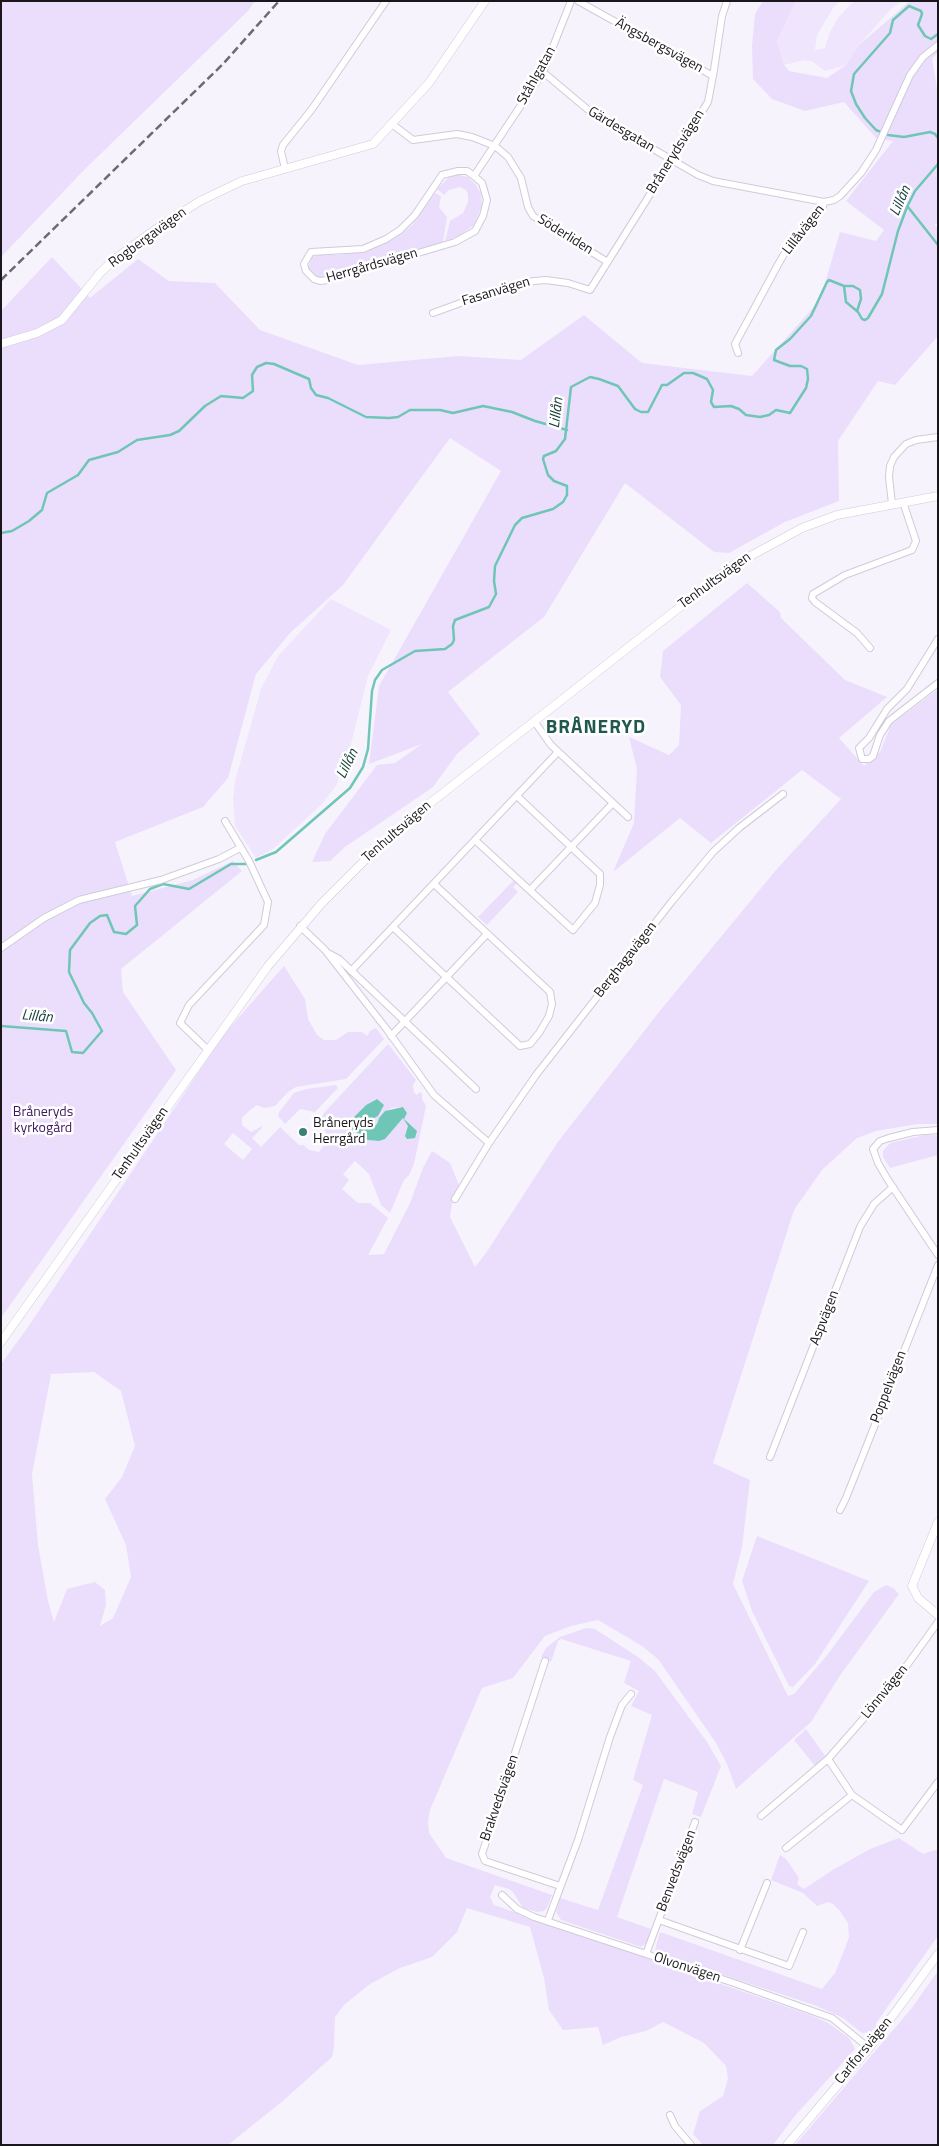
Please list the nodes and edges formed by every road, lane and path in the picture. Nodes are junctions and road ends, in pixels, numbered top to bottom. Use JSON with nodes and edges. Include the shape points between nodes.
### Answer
{"nodes":[{"id":1,"x":386,"y":1,"type":"edge"},
{"id":2,"x":485,"y":1,"type":"edge"},
{"id":3,"x":572,"y":1,"type":"edge"},
{"id":4,"x":578,"y":1,"type":"edge"},
{"id":5,"x":727,"y":1,"type":"edge"},
{"id":6,"x":938,"y":45,"type":"edge"},
{"id":7,"x":543,"y":72,"type":"junction"},
{"id":8,"x":713,"y":76,"type":"junction"},
{"id":9,"x":392,"y":124,"type":"junction"},
{"id":10,"x":495,"y":146,"type":"junction"},
{"id":11,"x":671,"y":160,"type":"junction"},
{"id":12,"x":285,"y":169,"type":"junction"},
{"id":13,"x":474,"y":176,"type":"junction"},
{"id":14,"x":824,"y":202,"type":"junction"},
{"id":15,"x":606,"y":262,"type":"junction"},
{"id":16,"x":590,"y":290,"type":"joint"},
{"id":17,"x":433,"y":312,"type":"dead end"},
{"id":18,"x":1,"y":344,"type":"edge"},
{"id":19,"x":738,"y":353,"type":"dead end"},
{"id":20,"x":938,"y":437,"type":"edge"},
{"id":21,"x":938,"y":496,"type":"edge"},
{"id":22,"x":903,"y":502,"type":"junction"},
{"id":23,"x":892,"y":504,"type":"junction"},
{"id":24,"x":938,"y":639,"type":"edge"},
{"id":25,"x":870,"y":648,"type":"dead end"},
{"id":26,"x":938,"y":683,"type":"edge"},
{"id":27,"x":534,"y":721,"type":"junction"},
{"id":28,"x":558,"y":752,"type":"junction"},
{"id":29,"x":783,"y":794,"type":"dead end"},
{"id":30,"x":518,"y":797,"type":"junction"},
{"id":31,"x":613,"y":803,"type":"junction"},
{"id":32,"x":628,"y":817,"type":"dead end"},
{"id":33,"x":225,"y":821,"type":"dead end"},
{"id":34,"x":475,"y":840,"type":"junction"},
{"id":35,"x":571,"y":847,"type":"junction"},
{"id":36,"x":240,"y":848,"type":"junction"},
{"id":37,"x":434,"y":884,"type":"junction"},
{"id":38,"x":530,"y":890,"type":"junction"},
{"id":39,"x":300,"y":926,"type":"junction"},
{"id":40,"x":393,"y":928,"type":"junction"},
{"id":41,"x":487,"y":934,"type":"junction"},
{"id":42,"x":1,"y":948,"type":"edge"},
{"id":43,"x":325,"y":950,"type":"junction"},
{"id":44,"x":352,"y":971,"type":"junction"},
{"id":45,"x":445,"y":978,"type":"junction"},
{"id":46,"x":405,"y":1022,"type":"junction"},
{"id":47,"x":391,"y":1036,"type":"junction"},
{"id":48,"x":207,"y":1049,"type":"junction"},
{"id":49,"x":476,"y":1088,"type":"dead end"},
{"id":50,"x":938,"y":1130,"type":"edge"},
{"id":51,"x":489,"y":1143,"type":"junction"},
{"id":52,"x":893,"y":1187,"type":"junction"},
{"id":53,"x":455,"y":1199,"type":"dead end"},
{"id":54,"x":937,"y":1251,"type":"edge"},
{"id":55,"x":938,"y":1265,"type":"edge"},
{"id":56,"x":1,"y":1342,"type":"edge"},
{"id":57,"x":770,"y":1457,"type":"dead end"},
{"id":58,"x":840,"y":1510,"type":"dead end"},
{"id":59,"x":938,"y":1522,"type":"edge"},
{"id":60,"x":938,"y":1615,"type":"edge"},
{"id":61,"x":938,"y":1622,"type":"edge"},
{"id":62,"x":545,"y":1661,"type":"dead end"},
{"id":63,"x":630,"y":1694,"type":"dead end"},
{"id":64,"x":828,"y":1759,"type":"junction"},
{"id":65,"x":938,"y":1782,"type":"edge"},
{"id":66,"x":852,"y":1795,"type":"junction"},
{"id":67,"x":761,"y":1816,"type":"dead end"},
{"id":68,"x":695,"y":1822,"type":"dead end"},
{"id":69,"x":786,"y":1848,"type":"dead end"},
{"id":70,"x":767,"y":1882,"type":"dead end"},
{"id":71,"x":560,"y":1886,"type":"junction"},
{"id":72,"x":502,"y":1895,"type":"dead end"},
{"id":73,"x":548,"y":1920,"type":"junction"},
{"id":74,"x":659,"y":1920,"type":"junction"},
{"id":75,"x":803,"y":1932,"type":"dead end"},
{"id":76,"x":740,"y":1950,"type":"junction"},
{"id":77,"x":646,"y":1954,"type":"junction"},
{"id":78,"x":938,"y":1954,"type":"edge"},
{"id":79,"x":869,"y":2048,"type":"junction"},
{"id":80,"x":670,"y":2114,"type":"dead end"},
{"id":81,"x":691,"y":2145,"type":"edge"},
{"id":82,"x":787,"y":2145,"type":"edge"}],
"edges":[{"from":1,"to":12,"type":"street","via":[[312,109],[283,145]]},
{"from":2,"to":9,"type":"street","name":"Rogbergavägen","via":[[435,75]]},
{"from":3,"to":7,"type":"street","name":"Ståhlgatan"},
{"from":4,"to":8,"type":"street","name":"Ängsbergsvägen"},
{"from":5,"to":8,"type":"street","name":"Brånerydsvägen"},
{"from":6,"to":14,"type":"street","name":"Lillåvägen","via":[[923,57],[910,76],[879,144],[861,173],[834,200]]},
{"from":7,"to":10,"type":"street","name":"Ståhlgatan"},
{"from":7,"to":11,"type":"street","name":"Gärdesgatan","via":[[593,114]]},
{"from":8,"to":11,"type":"street","name":"Brånerydsvägen","via":[[708,102]]},
{"from":9,"to":10,"type":"street","name":"Söderliden","via":[[413,140],[457,134],[472,136]]},
{"from":9,"to":12,"type":"street","name":"Rogbergavägen","via":[[373,144]]},
{"from":10,"to":13,"type":"street"},
{"from":10,"to":15,"type":"street","name":"Söderliden","via":[[508,157],[521,178],[533,216]]},
{"from":11,"to":14,"type":"street","name":"Gärdesgatan","via":[[713,181]]},
{"from":11,"to":15,"type":"street","name":"Brånerydsvägen"},
{"from":12,"to":18,"type":"street","name":"Rogbergavägen","via":[[242,181],[176,215],[115,259],[62,320],[37,333]]},
{"from":13,"to":13,"type":"street","name":"Herrgårdsvägen","via":[[485,188],[486,207],[475,231],[461,240],[328,280],[314,279],[306,271],[304,264],[311,252],[363,248],[386,240],[416,215],[442,175],[467,171]]},
{"from":14,"to":19,"type":"street","name":"Lillåvägen","via":[[780,261],[735,344]]},
{"from":15,"to":16,"type":"street","name":"Brånerydsvägen"},
{"from":16,"to":17,"type":"street","name":"Fasanvägen","via":[[568,283],[534,281],[496,290]]},
{"from":20,"to":23,"type":"street","via":[[906,444],[894,457],[889,477]]},
{"from":21,"to":22,"type":"street","name":"Tenhultsvägen"},
{"from":22,"to":23,"type":"street","name":"Tenhultsvägen"},
{"from":22,"to":25,"type":"street","via":[[916,541],[912,550],[844,575],[813,594],[812,598],[857,633]]},
{"from":23,"to":27,"type":"street","name":"Tenhultsvägen","via":[[844,513],[809,526],[732,566]]},
{"from":24,"to":26,"type":"street","via":[[907,689],[887,709],[859,748],[862,759],[873,756],[889,721]]},
{"from":27,"to":28,"type":"street"},
{"from":27,"to":39,"type":"street","name":"Tenhultsvägen","via":[[389,838]]},
{"from":28,"to":30,"type":"street"},
{"from":28,"to":31,"type":"street"},
{"from":29,"to":51,"type":"street","name":"Berghagavägen","via":[[713,852],[536,1074]]},
{"from":30,"to":34,"type":"street"},
{"from":30,"to":35,"type":"street"},
{"from":31,"to":32,"type":"street"},
{"from":31,"to":35,"type":"street"},
{"from":33,"to":36,"type":"street"},
{"from":34,"to":37,"type":"street"},
{"from":34,"to":38,"type":"street"},
{"from":35,"to":38,"type":"street"},
{"from":35,"to":38,"type":"street","via":[[599,872],[600,879],[595,903],[573,930]]},
{"from":36,"to":42,"type":"street","via":[[161,880],[79,900],[44,918]]},
{"from":36,"to":48,"type":"street","via":[[268,902],[264,925],[189,1005],[180,1023]]},
{"from":37,"to":40,"type":"street"},
{"from":37,"to":41,"type":"street"},
{"from":39,"to":43,"type":"street"},
{"from":39,"to":48,"type":"street","name":"Tenhultsvägen"},
{"from":40,"to":44,"type":"street"},
{"from":40,"to":45,"type":"street"},
{"from":41,"to":45,"type":"street"},
{"from":41,"to":45,"type":"street","via":[[551,994],[549,1016],[530,1044],[520,1046]]},
{"from":43,"to":44,"type":"street"},
{"from":43,"to":47,"type":"street"},
{"from":44,"to":46,"type":"street"},
{"from":45,"to":46,"type":"street"},
{"from":46,"to":47,"type":"street"},
{"from":46,"to":49,"type":"street"},
{"from":47,"to":51,"type":"street","via":[[434,1095]]},
{"from":48,"to":56,"type":"street","name":"Tenhultsvägen"},
{"from":50,"to":52,"type":"street","via":[[902,1134],[875,1144],[872,1148],[874,1154]]},
{"from":51,"to":53,"type":"street","name":"Berghagavägen"},
{"from":52,"to":54,"type":"street"},
{"from":52,"to":57,"type":"street","name":"Aspvägen","via":[[874,1204],[860,1228]]},
{"from":55,"to":58,"type":"street","name":"Poppelvägen"},
{"from":59,"to":60,"type":"street","via":[[912,1586],[915,1595]]},
{"from":61,"to":64,"type":"street","name":"Lönnvägen","via":[[892,1686]]},
{"from":62,"to":71,"type":"street","name":"Brakvedsvägen","via":[[482,1854],[485,1860]]},
{"from":63,"to":71,"type":"street","via":[[622,1705],[610,1737]]},
{"from":64,"to":66,"type":"street"},
{"from":64,"to":67,"type":"street","name":"Lönnvägen"},
{"from":65,"to":66,"type":"street","via":[[902,1830]]},
{"from":66,"to":69,"type":"street"},
{"from":68,"to":74,"type":"street","name":"Benvedsvägen"},
{"from":70,"to":76,"type":"street"},
{"from":71,"to":73,"type":"street"},
{"from":72,"to":73,"type":"street","name":"Olvonvägen","via":[[517,1909]]},
{"from":73,"to":77,"type":"street","name":"Olvonvägen"},
{"from":74,"to":76,"type":"street","name":"Benvedsvägen"},
{"from":74,"to":77,"type":"street","name":"Benvedsvägen"},
{"from":75,"to":76,"type":"street","name":"Benvedsvägen","via":[[789,1966]]},
{"from":77,"to":79,"type":"street","name":"Olvonvägen","via":[[832,2018]]},
{"from":78,"to":79,"type":"street","name":"Carlforsvägen"},
{"from":79,"to":82,"type":"street","name":"Carlforsvägen"},
{"from":80,"to":81,"type":"street","via":[[675,2126]]}]}
